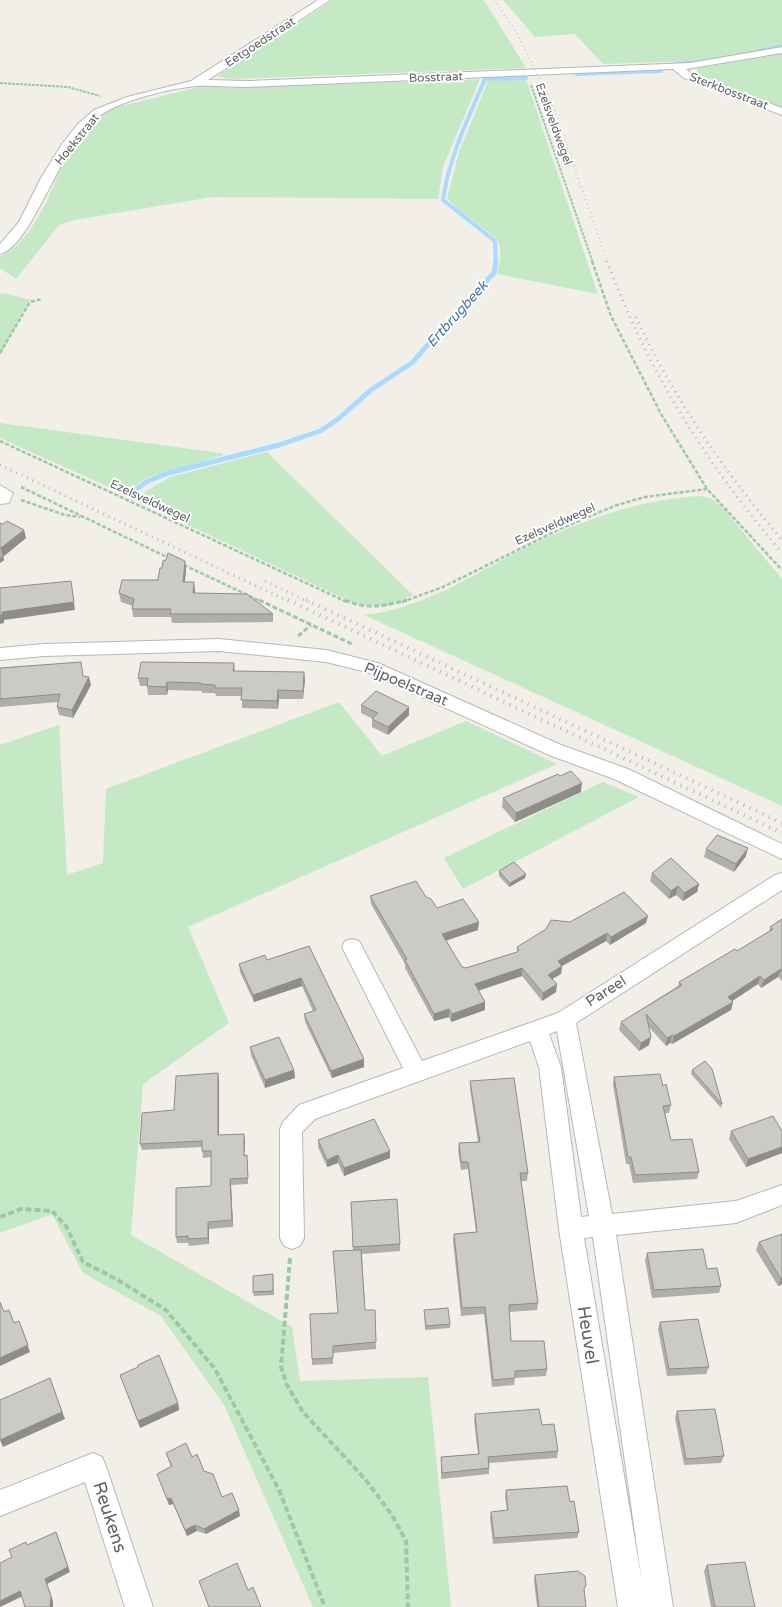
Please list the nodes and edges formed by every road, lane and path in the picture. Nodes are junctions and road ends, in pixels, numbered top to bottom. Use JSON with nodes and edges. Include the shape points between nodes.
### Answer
{"nodes":[{"id":1,"x":325,"y":0,"type":"edge"},
{"id":2,"x":782,"y":50,"type":"edge"},
{"id":3,"x":677,"y":67,"type":"junction"},
{"id":4,"x":527,"y":73,"type":"junction"},
{"id":5,"x":0,"y":83,"type":"edge"},
{"id":6,"x":195,"y":83,"type":"junction"},
{"id":7,"x":115,"y":104,"type":"junction"},
{"id":8,"x":782,"y":112,"type":"edge"},
{"id":9,"x":0,"y":250,"type":"edge"},
{"id":10,"x":42,"y":299,"type":"dead end"},
{"id":11,"x":0,"y":353,"type":"edge"},
{"id":12,"x":0,"y":441,"type":"edge"},
{"id":13,"x":707,"y":489,"type":"junction"},
{"id":14,"x":6,"y":493,"type":"edge"},
{"id":15,"x":83,"y":517,"type":"junction"},
{"id":16,"x":171,"y":558,"type":"edge"},
{"id":17,"x":180,"y":563,"type":"edge"},
{"id":18,"x":782,"y":570,"type":"edge"},
{"id":19,"x":0,"y":654,"type":"edge"},
{"id":20,"x":372,"y":667,"type":"junction"},
{"id":21,"x":782,"y":852,"type":"edge"},
{"id":22,"x":782,"y":880,"type":"edge"},
{"id":23,"x":352,"y":947,"type":"dead end"},
{"id":24,"x":565,"y":1019,"type":"junction"},
{"id":25,"x":537,"y":1031,"type":"junction"},
{"id":26,"x":416,"y":1071,"type":"junction"},
{"id":27,"x":782,"y":1195,"type":"edge"},
{"id":28,"x":0,"y":1217,"type":"edge"},
{"id":29,"x":603,"y":1227,"type":"junction"},
{"id":30,"x":571,"y":1228,"type":"junction"},
{"id":31,"x":292,"y":1238,"type":"joint"},
{"id":32,"x":634,"y":1441,"type":"junction"},
{"id":33,"x":605,"y":1442,"type":"junction"},
{"id":34,"x":0,"y":1503,"type":"edge"},
{"id":35,"x":139,"y":1607,"type":"edge"},
{"id":36,"x":325,"y":1607,"type":"edge"},
{"id":37,"x":408,"y":1607,"type":"edge"},
{"id":38,"x":632,"y":1607,"type":"edge"},
{"id":39,"x":659,"y":1607,"type":"edge"}],
"edges":[{"from":1,"to":6,"type":"street","name":"Eetgoedstraat"},
{"from":2,"to":3,"type":"street","name":"Bosstraat"},
{"from":3,"to":4,"type":"street","name":"Bosstraat"},
{"from":3,"to":8,"type":"street","name":"Sterkbosstraat","via":[[688,76]]},
{"from":4,"to":6,"type":"street","name":"Bosstraat","via":[[247,84]]},
{"from":4,"to":13,"type":"path","name":"Ezelsveldwegel","via":[[611,316],[661,414]]},
{"from":5,"to":7,"type":"path","via":[[68,87],[92,92]]},
{"from":6,"to":7,"type":"street","name":"Hoekstraat"},
{"from":7,"to":9,"type":"street","name":"Hoekstraat","via":[[97,112],[70,143],[22,227]]},
{"from":10,"to":11,"type":"path","via":[[30,302]]},
{"from":12,"to":13,"type":"path","name":"Ezelsveldwegel","via":[[359,607],[381,608],[422,598],[560,529],[638,499],[692,494]]},
{"from":13,"to":18,"type":"path"},
{"from":14,"to":15,"type":"path"},
{"from":14,"to":15,"type":"path","via":[[65,515]]},
{"from":15,"to":16,"type":"path"},
{"from":17,"to":20,"type":"path","via":[[368,652],[373,661]]},
{"from":19,"to":20,"type":"street","name":"Pijpoelstraat","via":[[219,645],[317,655]]},
{"from":20,"to":21,"type":"street","name":"Pijpoelstraat","via":[[555,750],[620,774]]},
{"from":22,"to":24,"type":"street","name":"Pareel"},
{"from":23,"to":26,"type":"street"},
{"from":24,"to":25,"type":"street","name":"Pareel"},
{"from":24,"to":29,"type":"street","name":"Heuvel"},
{"from":25,"to":26,"type":"street","name":"Pareel"},
{"from":25,"to":30,"type":"street","name":"Heuvel","via":[[550,1067]]},
{"from":26,"to":31,"type":"street","name":"Pareel","via":[[307,1112],[291,1129]]},
{"from":27,"to":29,"type":"street","via":[[736,1212]]},
{"from":28,"to":36,"type":"path","via":[[21,1209],[52,1211],[66,1226],[82,1262],[166,1310],[215,1368],[279,1490]]},
{"from":29,"to":30,"type":"street"},
{"from":29,"to":32,"type":"street","name":"Heuvel"},
{"from":30,"to":33,"type":"street","name":"Heuvel"},
{"from":31,"to":37,"type":"path","via":[[281,1368],[286,1385],[302,1412],[365,1479],[392,1515],[406,1541]]},
{"from":32,"to":33,"type":"street"},
{"from":32,"to":39,"type":"street","name":"Heuvel"},
{"from":33,"to":38,"type":"street","name":"Heuvel"},
{"from":34,"to":35,"type":"street","name":"Reukens","via":[[93,1466]]}]}
